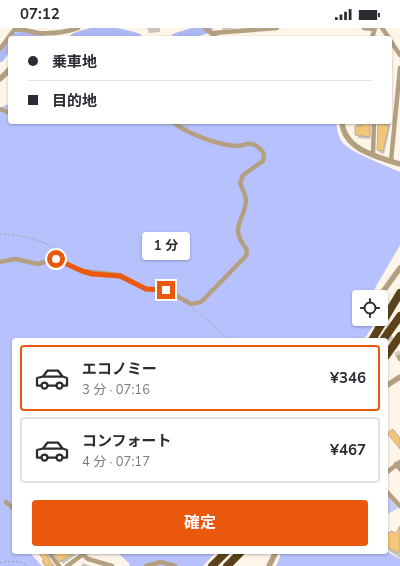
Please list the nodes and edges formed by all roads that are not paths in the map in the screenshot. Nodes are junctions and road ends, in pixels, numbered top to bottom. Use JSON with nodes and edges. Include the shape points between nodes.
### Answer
{"nodes":[{"id":1,"x":78,"y":28,"type":"edge"},
{"id":2,"x":205,"y":28,"type":"edge"},
{"id":3,"x":277,"y":28,"type":"edge"},
{"id":4,"x":364,"y":28,"type":"edge"},
{"id":5,"x":375,"y":29,"type":"edge"},
{"id":6,"x":213,"y":33,"type":"junction"},
{"id":7,"x":10,"y":36,"type":"edge"},
{"id":8,"x":216,"y":36,"type":"edge"},
{"id":9,"x":8,"y":38,"type":"edge"},
{"id":10,"x":392,"y":43,"type":"edge"},
{"id":11,"x":0,"y":49,"type":"edge"},
{"id":12,"x":400,"y":54,"type":"edge"},
{"id":13,"x":400,"y":68,"type":"edge"},
{"id":14,"x":8,"y":71,"type":"edge"},
{"id":15,"x":0,"y":79,"type":"edge"},
{"id":16,"x":175,"y":124,"type":"edge"},
{"id":17,"x":342,"y":124,"type":"edge"},
{"id":18,"x":374,"y":124,"type":"edge"},
{"id":19,"x":373,"y":154,"type":"junction"},
{"id":20,"x":392,"y":161,"type":"junction"},
{"id":21,"x":400,"y":164,"type":"edge"},
{"id":22,"x":0,"y":262,"type":"edge"},
{"id":23,"x":400,"y":268,"type":"edge"},
{"id":24,"x":384,"y":290,"type":"edge"},
{"id":25,"x":400,"y":293,"type":"edge"},
{"id":26,"x":400,"y":316,"type":"edge"},
{"id":27,"x":400,"y":336,"type":"edge"},
{"id":28,"x":373,"y":338,"type":"edge"},
{"id":29,"x":384,"y":338,"type":"edge"},
{"id":30,"x":400,"y":340,"type":"edge"},
{"id":31,"x":388,"y":354,"type":"edge"},
{"id":32,"x":388,"y":355,"type":"edge"},
{"id":33,"x":400,"y":377,"type":"edge"},
{"id":34,"x":388,"y":385,"type":"edge"},
{"id":35,"x":398,"y":463,"type":"edge"},
{"id":36,"x":400,"y":469,"type":"edge"},
{"id":37,"x":388,"y":471,"type":"edge"},
{"id":38,"x":388,"y":494,"type":"edge"},
{"id":39,"x":6,"y":502,"type":"dead end"},
{"id":40,"x":400,"y":506,"type":"edge"},
{"id":41,"x":12,"y":507,"type":"edge"},
{"id":42,"x":80,"y":554,"type":"edge"},
{"id":43,"x":82,"y":554,"type":"edge"},
{"id":44,"x":224,"y":554,"type":"edge"},
{"id":45,"x":239,"y":554,"type":"edge"},
{"id":46,"x":275,"y":554,"type":"edge"},
{"id":47,"x":51,"y":555,"type":"dead end"},
{"id":48,"x":96,"y":564,"type":"edge"},
{"id":49,"x":214,"y":564,"type":"edge"},
{"id":50,"x":59,"y":566,"type":"edge"},
{"id":51,"x":67,"y":566,"type":"edge"},
{"id":52,"x":112,"y":566,"type":"edge"},
{"id":53,"x":146,"y":566,"type":"edge"},
{"id":54,"x":175,"y":566,"type":"edge"},
{"id":55,"x":227,"y":566,"type":"edge"},
{"id":56,"x":269,"y":566,"type":"edge"}],
"edges":[{"from":1,"to":7,"type":"street","via":[[40,33],[20,29],[14,30]]},
{"from":2,"to":6,"type":"street"},
{"from":3,"to":6,"type":"street"},
{"from":4,"to":5,"type":"street"},
{"from":6,"to":8,"type":"street"},
{"from":9,"to":11,"type":"street"},
{"from":10,"to":12,"type":"street"},
{"from":13,"to":20,"type":"street"},
{"from":14,"to":15,"type":"street"},
{"from":16,"to":22,"type":"street","via":[[212,142],[237,146],[252,144],[260,147],[264,154],[263,161],[244,175],[240,183],[246,199],[237,228],[238,238],[247,250],[246,256],[201,302],[191,304],[166,290],[146,289],[120,276],[92,274],[56,259],[38,264],[15,259]]},
{"from":17,"to":19,"type":"street","via":[[349,141]]},
{"from":18,"to":19,"type":"street"},
{"from":19,"to":20,"type":"street"},
{"from":20,"to":21,"type":"street"},
{"from":23,"to":24,"type":"street"},
{"from":25,"to":28,"type":"highway"},
{"from":26,"to":29,"type":"highway"},
{"from":27,"to":31,"type":"highway"},
{"from":30,"to":32,"type":"highway"},
{"from":33,"to":34,"type":"street"},
{"from":35,"to":36,"type":"street"},
{"from":35,"to":37,"type":"street"},
{"from":38,"to":40,"type":"street"},
{"from":39,"to":41,"type":"street"},
{"from":42,"to":51,"type":"street"},
{"from":43,"to":48,"type":"street"},
{"from":44,"to":49,"type":"highway"},
{"from":45,"to":55,"type":"highway"},
{"from":46,"to":56,"type":"street"},
{"from":47,"to":50,"type":"street"},
{"from":48,"to":52,"type":"street"},
{"from":53,"to":54,"type":"street","via":[[161,562]]}]}
